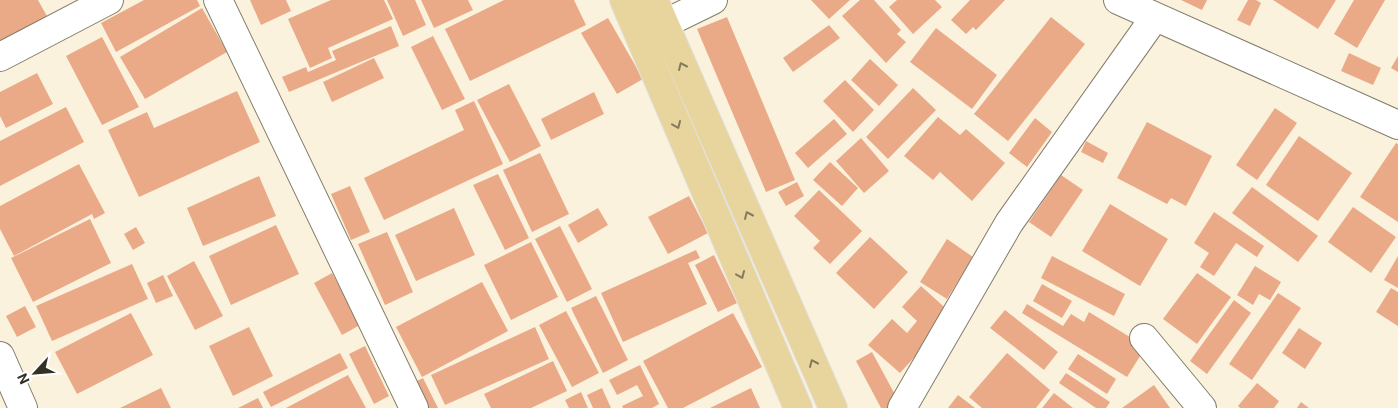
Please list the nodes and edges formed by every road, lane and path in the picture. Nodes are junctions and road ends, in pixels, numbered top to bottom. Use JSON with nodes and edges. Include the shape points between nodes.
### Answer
{"nodes":[{"id":1,"x":109,"y":0,"type":"edge"},
{"id":2,"x":218,"y":0,"type":"edge"},
{"id":3,"x":624,"y":0,"type":"edge"},
{"id":4,"x":713,"y":0,"type":"edge"},
{"id":5,"x":1118,"y":0,"type":"edge"},
{"id":6,"x":659,"y":12,"type":"edge"},
{"id":7,"x":1155,"y":17,"type":"junction"},
{"id":8,"x":0,"y":57,"type":"edge"},
{"id":9,"x":1398,"y":125,"type":"edge"},
{"id":10,"x":1144,"y":338,"type":"dead end"},
{"id":11,"x":0,"y":356,"type":"edge"},
{"id":12,"x":23,"y":408,"type":"edge"},
{"id":13,"x":414,"y":408,"type":"edge"},
{"id":14,"x":798,"y":408,"type":"edge"},
{"id":15,"x":833,"y":408,"type":"edge"},
{"id":16,"x":902,"y":408,"type":"edge"},
{"id":17,"x":1202,"y":408,"type":"edge"}],
"edges":[{"from":1,"to":8,"type":"street"},
{"from":2,"to":13,"type":"street"},
{"from":3,"to":14,"type":"main road","one_way":true},
{"from":4,"to":6,"type":"street"},
{"from":5,"to":7,"type":"street"},
{"from":15,"to":6,"type":"main road","one_way":true},
{"from":7,"to":9,"type":"street"},
{"from":7,"to":16,"type":"street","via":[[1009,223]]},
{"from":10,"to":17,"type":"street"},
{"from":11,"to":12,"type":"street"}]}
